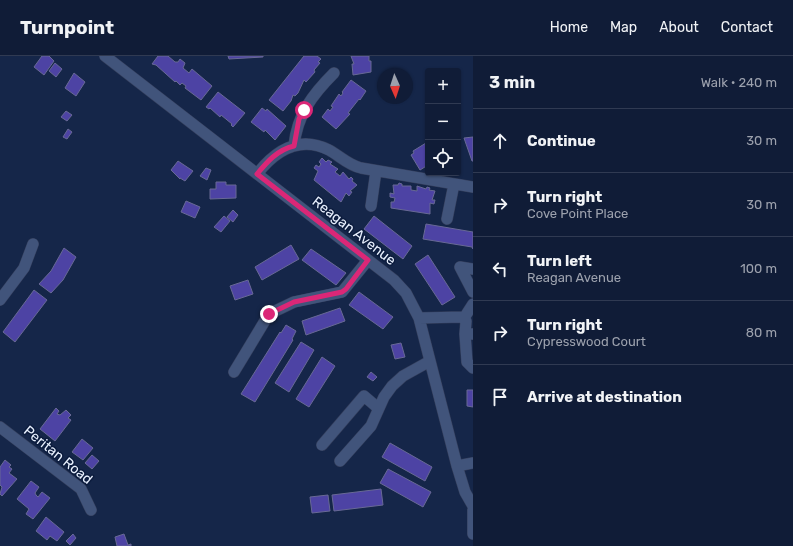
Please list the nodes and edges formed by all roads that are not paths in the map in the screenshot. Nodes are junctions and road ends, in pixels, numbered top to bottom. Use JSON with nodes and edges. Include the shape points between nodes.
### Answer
{"nodes":[{"id":1,"x":105,"y":56,"type":"edge"},
{"id":2,"x":334,"y":73,"type":"dead end"},
{"id":3,"x":294,"y":146,"type":"junction"},
{"id":4,"x":376,"y":171,"type":"junction"},
{"id":5,"x":257,"y":174,"type":"junction"},
{"id":6,"x":454,"y":184,"type":"junction"},
{"id":7,"x":473,"y":187,"type":"edge"},
{"id":8,"x":371,"y":206,"type":"dead end"},
{"id":9,"x":447,"y":219,"type":"dead end"},
{"id":10,"x":33,"y":244,"type":"dead end"},
{"id":11,"x":368,"y":260,"type":"junction"},
{"id":12,"x":473,"y":269,"type":"edge"},
{"id":13,"x":473,"y":292,"type":"edge"},
{"id":14,"x":0,"y":300,"type":"edge"},
{"id":15,"x":473,"y":304,"type":"edge"},
{"id":16,"x":419,"y":318,"type":"junction"},
{"id":17,"x":464,"y":318,"type":"junction"},
{"id":18,"x":469,"y":334,"type":"edge"},
{"id":19,"x":430,"y":361,"type":"junction"},
{"id":20,"x":473,"y":368,"type":"edge"},
{"id":21,"x":234,"y":372,"type":"dead end"},
{"id":22,"x":378,"y":408,"type":"junction"},
{"id":23,"x":0,"y":427,"type":"edge"},
{"id":24,"x":322,"y":445,"type":"dead end"},
{"id":25,"x":340,"y":461,"type":"dead end"},
{"id":26,"x":473,"y":463,"type":"edge"},
{"id":27,"x":458,"y":466,"type":"junction"},
{"id":28,"x":473,"y":506,"type":"edge"},
{"id":29,"x":91,"y":510,"type":"dead end"},
{"id":30,"x":473,"y":510,"type":"edge"},
{"id":31,"x":473,"y":534,"type":"edge"}],
"edges":[{"from":1,"to":5,"type":"street","name":"Reagan Avenue"},
{"from":2,"to":3,"type":"street","via":[[315,94],[299,119]]},
{"from":3,"to":4,"type":"street","via":[[317,146],[354,166]]},
{"from":3,"to":5,"type":"street","via":[[277,154]]},
{"from":4,"to":6,"type":"street"},
{"from":4,"to":8,"type":"street"},
{"from":5,"to":11,"type":"street","name":"Reagan Avenue"},
{"from":6,"to":7,"type":"street"},
{"from":6,"to":9,"type":"street"},
{"from":10,"to":14,"type":"street","via":[[24,268]]},
{"from":11,"to":16,"type":"street","name":"Reagan Avenue","via":[[406,293]]},
{"from":11,"to":21,"type":"street","via":[[342,292],[294,302],[269,314]]},
{"from":12,"to":13,"type":"street","via":[[460,267]]},
{"from":15,"to":17,"type":"street"},
{"from":16,"to":17,"type":"street"},
{"from":16,"to":19,"type":"street","name":"Reagan Avenue"},
{"from":17,"to":18,"type":"street"},
{"from":18,"to":20,"type":"street","via":[[467,362]]},
{"from":19,"to":22,"type":"street","via":[[403,376],[392,386]]},
{"from":19,"to":27,"type":"street","name":"Reagan Avenue"},
{"from":22,"to":24,"type":"street","via":[[364,396]]},
{"from":22,"to":25,"type":"street","via":[[371,426]]},
{"from":23,"to":29,"type":"street","name":"Peritan Road","via":[[81,489]]},
{"from":26,"to":27,"type":"street"},
{"from":27,"to":28,"type":"street","name":"Reagan Avenue","via":[[465,492]]},
{"from":30,"to":31,"type":"street"}]}
